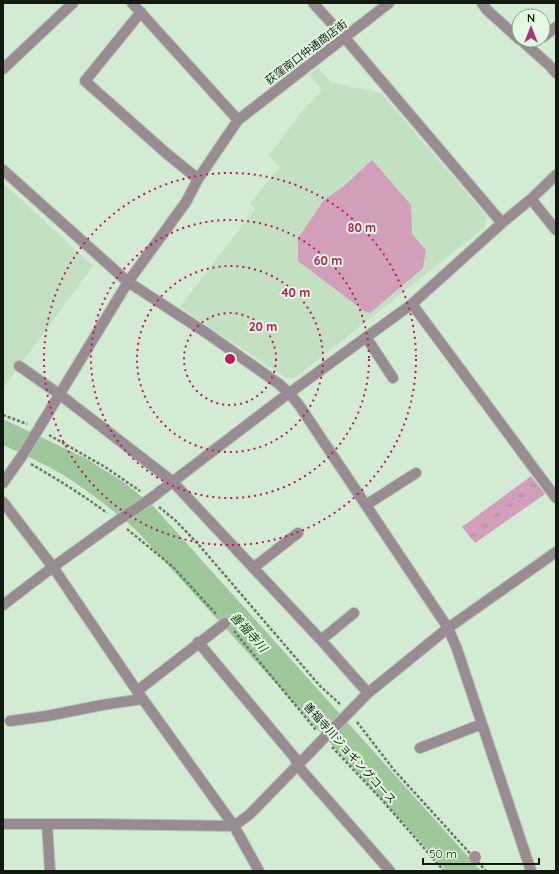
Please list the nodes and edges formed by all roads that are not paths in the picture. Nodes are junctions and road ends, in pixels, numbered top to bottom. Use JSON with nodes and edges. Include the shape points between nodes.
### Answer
{"nodes":[{"id":1,"x":73,"y":3,"type":"edge"},
{"id":2,"x":132,"y":3,"type":"edge"},
{"id":3,"x":312,"y":3,"type":"edge"},
{"id":4,"x":389,"y":3,"type":"edge"},
{"id":5,"x":482,"y":3,"type":"edge"},
{"id":6,"x":141,"y":12,"type":"junction"},
{"id":7,"x":511,"y":31,"type":"edge"},
{"id":8,"x":345,"y":38,"type":"junction"},
{"id":9,"x":530,"y":48,"type":"edge"},
{"id":10,"x":3,"y":69,"type":"edge"},
{"id":11,"x":556,"y":73,"type":"edge"},
{"id":12,"x":238,"y":120,"type":"junction"},
{"id":13,"x":3,"y":170,"type":"edge"},
{"id":14,"x":556,"y":175,"type":"edge"},
{"id":15,"x":198,"y":178,"type":"junction"},
{"id":16,"x":531,"y":199,"type":"junction"},
{"id":17,"x":502,"y":223,"type":"junction"},
{"id":18,"x":556,"y":230,"type":"edge"},
{"id":19,"x":128,"y":282,"type":"junction"},
{"id":20,"x":412,"y":304,"type":"junction"},
{"id":21,"x":366,"y":338,"type":"junction"},
{"id":22,"x":19,"y":366,"type":"dead end"},
{"id":23,"x":393,"y":378,"type":"dead end"},
{"id":24,"x":289,"y":393,"type":"junction"},
{"id":25,"x":59,"y":394,"type":"junction"},
{"id":26,"x":416,"y":473,"type":"dead end"},
{"id":27,"x":172,"y":481,"type":"junction"},
{"id":28,"x":3,"y":483,"type":"edge"},
{"id":29,"x":556,"y":498,"type":"edge"},
{"id":30,"x":3,"y":502,"type":"edge"},
{"id":31,"x":366,"y":506,"type":"junction"},
{"id":32,"x":298,"y":533,"type":"dead end"},
{"id":33,"x":556,"y":552,"type":"edge"},
{"id":34,"x":53,"y":567,"type":"junction"},
{"id":35,"x":253,"y":568,"type":"junction"},
{"id":36,"x":3,"y":605,"type":"edge"},
{"id":37,"x":354,"y":613,"type":"dead end"},
{"id":38,"x":225,"y":623,"type":"road end"},
{"id":39,"x":448,"y":628,"type":"junction"},
{"id":40,"x":321,"y":640,"type":"junction"},
{"id":41,"x":198,"y":642,"type":"junction"},
{"id":42,"x":368,"y":693,"type":"junction"},
{"id":43,"x":140,"y":695,"type":"junction"},
{"id":44,"x":10,"y":721,"type":"dead end"},
{"id":45,"x":482,"y":724,"type":"junction"},
{"id":46,"x":420,"y":748,"type":"dead end"},
{"id":47,"x":297,"y":765,"type":"junction"},
{"id":48,"x":3,"y":824,"type":"edge"},
{"id":49,"x":47,"y":824,"type":"junction"},
{"id":50,"x":234,"y":826,"type":"junction"},
{"id":51,"x":50,"y":871,"type":"edge"},
{"id":52,"x":259,"y":871,"type":"edge"},
{"id":53,"x":390,"y":871,"type":"edge"},
{"id":54,"x":531,"y":871,"type":"edge"}],
"edges":[{"from":1,"to":10,"type":"street"},
{"from":2,"to":6,"type":"street"},
{"from":3,"to":8,"type":"street"},
{"from":4,"to":8,"type":"street","name":"荻窪南口仲通商店街"},
{"from":5,"to":7,"type":"street"},
{"from":6,"to":12,"type":"street"},
{"from":6,"to":15,"type":"street","via":[[85,81]]},
{"from":8,"to":12,"type":"street","name":"荻窪南口仲通商店街"},
{"from":8,"to":17,"type":"street"},
{"from":9,"to":11,"type":"street"},
{"from":12,"to":15,"type":"street","name":"荻窪南口仲通商店街"},
{"from":13,"to":19,"type":"street"},
{"from":14,"to":16,"type":"street"},
{"from":15,"to":19,"type":"street","name":"荻窪南口仲通商店街","via":[[186,202]]},
{"from":16,"to":17,"type":"street"},
{"from":16,"to":18,"type":"street"},
{"from":17,"to":20,"type":"street"},
{"from":19,"to":24,"type":"street","via":[[208,334]]},
{"from":19,"to":25,"type":"street","name":"荻窪南口仲通商店街"},
{"from":20,"to":21,"type":"street"},
{"from":20,"to":29,"type":"street"},
{"from":21,"to":23,"type":"street"},
{"from":21,"to":24,"type":"street"},
{"from":22,"to":25,"type":"street"},
{"from":24,"to":27,"type":"street"},
{"from":24,"to":31,"type":"street"},
{"from":25,"to":27,"type":"street"},
{"from":25,"to":28,"type":"street","name":"荻窪南口仲通商店街"},
{"from":26,"to":31,"type":"street"},
{"from":27,"to":34,"type":"street"},
{"from":27,"to":35,"type":"street"},
{"from":30,"to":34,"type":"street"},
{"from":31,"to":39,"type":"street"},
{"from":32,"to":35,"type":"street"},
{"from":33,"to":39,"type":"street"},
{"from":34,"to":36,"type":"street"},
{"from":34,"to":43,"type":"street"},
{"from":35,"to":40,"type":"street"},
{"from":37,"to":40,"type":"street"},
{"from":38,"to":41,"type":"street"},
{"from":39,"to":42,"type":"street"},
{"from":39,"to":45,"type":"street"},
{"from":40,"to":42,"type":"street"},
{"from":41,"to":43,"type":"street"},
{"from":41,"to":47,"type":"street","via":[[296,758]]},
{"from":42,"to":47,"type":"street"},
{"from":43,"to":44,"type":"street","via":[[102,705]]},
{"from":43,"to":50,"type":"street"},
{"from":45,"to":46,"type":"street"},
{"from":45,"to":54,"type":"street"},
{"from":47,"to":50,"type":"street","via":[[250,814]]},
{"from":47,"to":53,"type":"street"},
{"from":48,"to":49,"type":"street"},
{"from":49,"to":50,"type":"street"},
{"from":49,"to":51,"type":"street"},
{"from":50,"to":52,"type":"street"}]}
